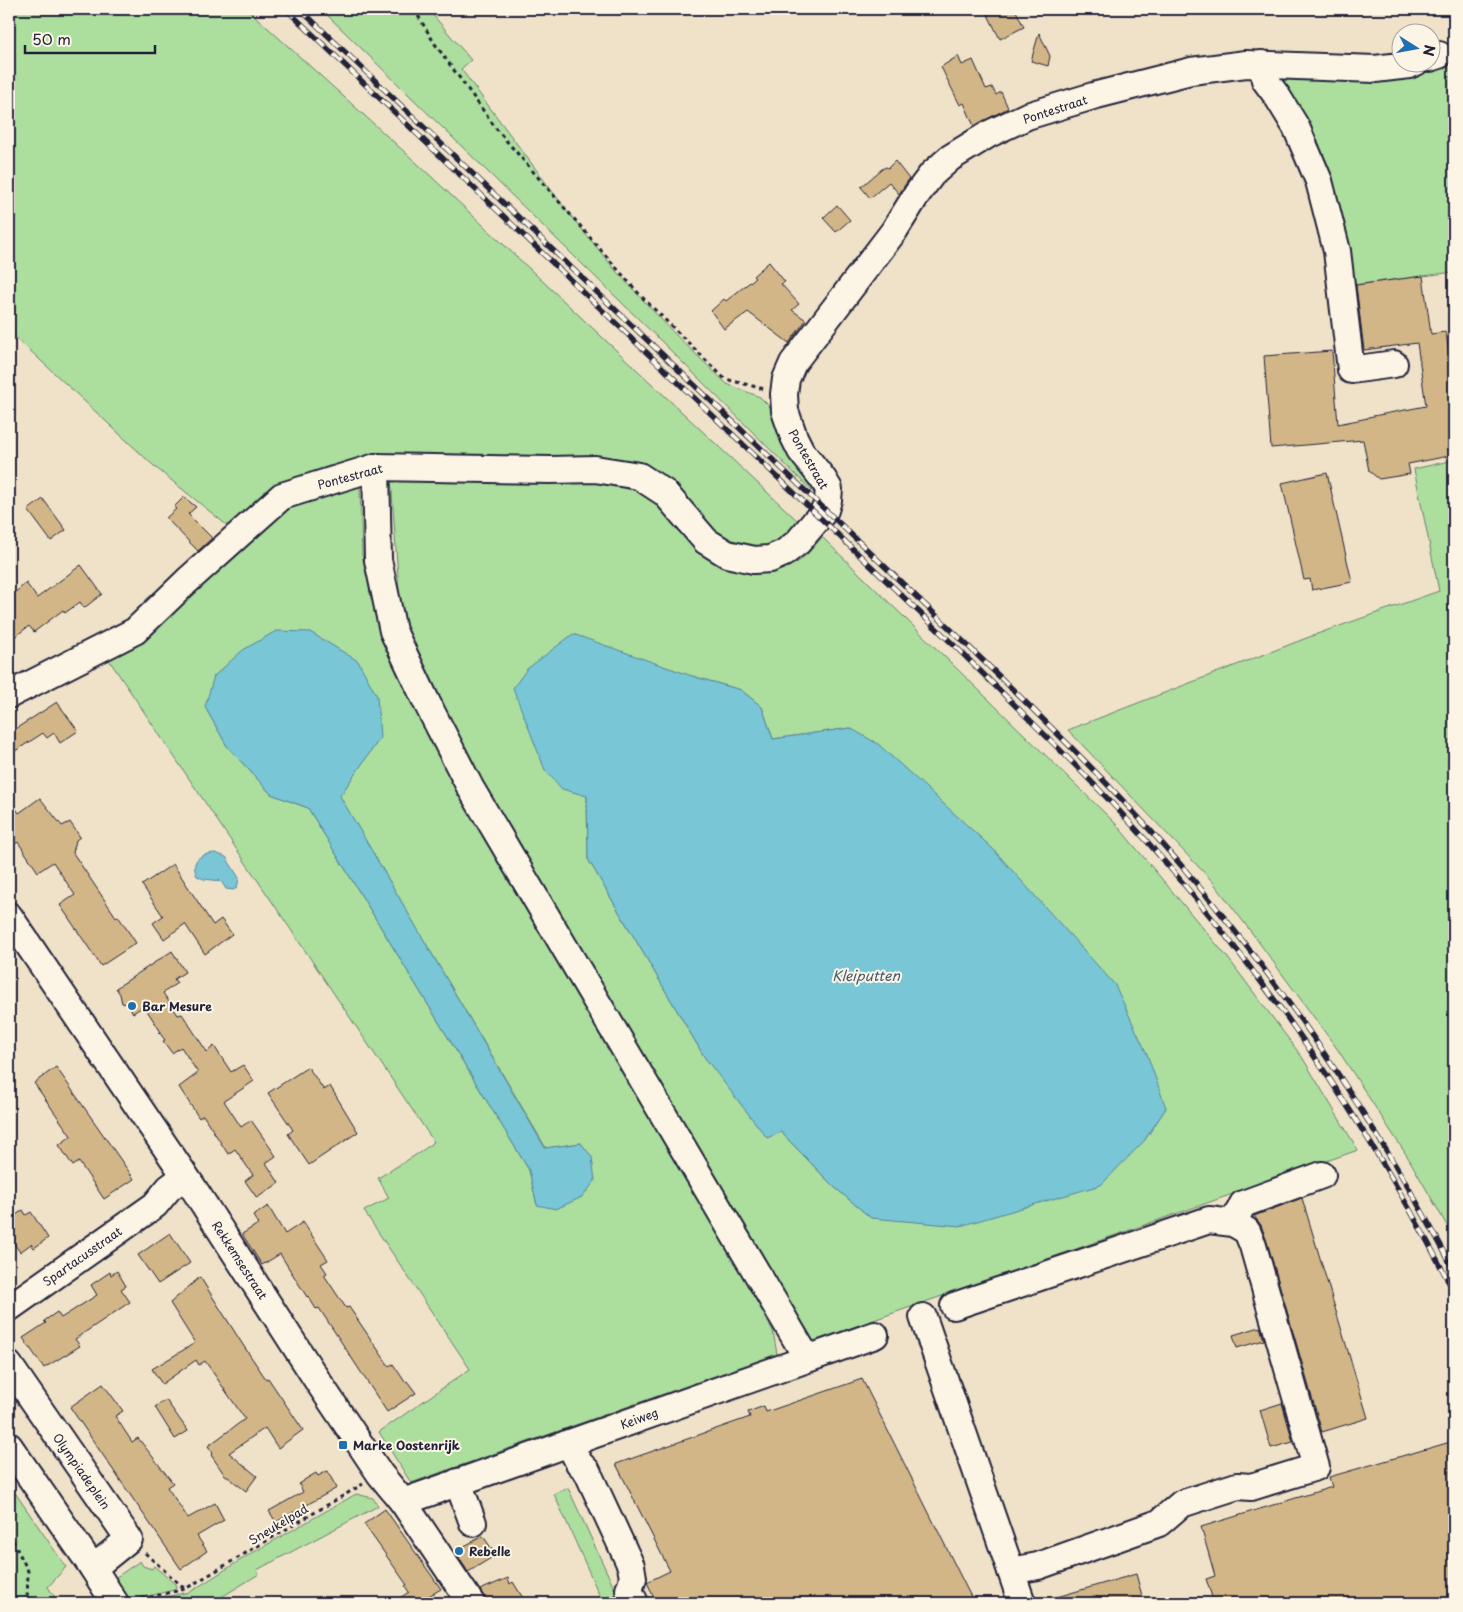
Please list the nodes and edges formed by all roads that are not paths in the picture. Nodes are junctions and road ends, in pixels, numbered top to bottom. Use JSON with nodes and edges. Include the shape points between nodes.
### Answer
{"nodes":[{"id":1,"x":1262,"y":64,"type":"junction"},
{"id":2,"x":1390,"y":67,"type":"edge"},
{"id":3,"x":1394,"y":364,"type":"dead end"},
{"id":4,"x":376,"y":467,"type":"junction"},
{"id":5,"x":9,"y":695,"type":"edge"},
{"id":6,"x":9,"y":916,"type":"edge"},
{"id":7,"x":1322,"y":1175,"type":"dead end"},
{"id":8,"x":190,"y":1182,"type":"junction"},
{"id":9,"x":1233,"y":1223,"type":"junction"},
{"id":10,"x":954,"y":1306,"type":"dead end"},
{"id":11,"x":9,"y":1308,"type":"edge"},
{"id":12,"x":923,"y":1317,"type":"dead end"},
{"id":13,"x":874,"y":1335,"type":"dead end"},
{"id":14,"x":808,"y":1358,"type":"junction"},
{"id":15,"x":9,"y":1365,"type":"edge"},
{"id":16,"x":569,"y":1443,"type":"junction"},
{"id":17,"x":9,"y":1446,"type":"edge"},
{"id":18,"x":458,"y":1482,"type":"junction"},
{"id":19,"x":403,"y":1502,"type":"junction"},
{"id":20,"x":473,"y":1523,"type":"dead end"},
{"id":21,"x":93,"y":1568,"type":"junction"},
{"id":22,"x":1011,"y":1571,"type":"junction"},
{"id":23,"x":468,"y":1602,"type":"edge"},
{"id":24,"x":114,"y":1603,"type":"edge"},
{"id":25,"x":635,"y":1603,"type":"edge"},
{"id":26,"x":1022,"y":1603,"type":"edge"}],
"edges":[{"from":1,"to":2,"type":"street","name":"Pontestraat"},
{"from":1,"to":3,"type":"street","via":[[1265,80],[1296,127],[1320,180],[1337,251],[1351,370]]},
{"from":1,"to":4,"type":"street","name":"Pontestraat","via":[[1192,71],[1037,113],[989,134],[950,158],[932,174],[894,231],[793,362],[786,379],[785,411],[794,438],[829,489],[825,510],[798,542],[784,553],[754,560],[727,554],[706,541],[665,493],[639,476],[595,469]]},
{"from":4,"to":5,"type":"street","name":"Pontestraat","via":[[282,496],[135,631]]},
{"from":4,"to":14,"type":"street","via":[[378,560],[393,630],[427,704],[470,786]]},
{"from":6,"to":8,"type":"street","name":"Rekkemsestraat"},
{"from":7,"to":9,"type":"street","via":[[1243,1204]]},
{"from":8,"to":11,"type":"street","name":"Spartacusstraat","via":[[177,1200],[155,1205]]},
{"from":8,"to":19,"type":"street","name":"Rekkemsestraat","via":[[317,1380],[380,1474]]},
{"from":9,"to":10,"type":"street","via":[[1209,1220]]},
{"from":9,"to":22,"type":"street","via":[[1247,1231],[1253,1246],[1316,1467],[1251,1487],[1237,1486],[1181,1504],[1159,1523],[1038,1566]]},
{"from":12,"to":22,"type":"street"},
{"from":13,"to":14,"type":"street","name":"Keiweg"},
{"from":14,"to":16,"type":"street","name":"Keiweg"},
{"from":15,"to":21,"type":"street","name":"Olympiadeplein","via":[[129,1538]]},
{"from":16,"to":18,"type":"street","name":"Keiweg"},
{"from":16,"to":25,"type":"street","via":[[587,1471],[631,1566],[633,1578],[629,1590]]},
{"from":17,"to":21,"type":"street"},
{"from":18,"to":19,"type":"street","name":"Keiweg"},
{"from":18,"to":20,"type":"street"},
{"from":19,"to":23,"type":"street","name":"Rekkemsestraat"},
{"from":21,"to":24,"type":"street"},
{"from":22,"to":26,"type":"street"}]}
